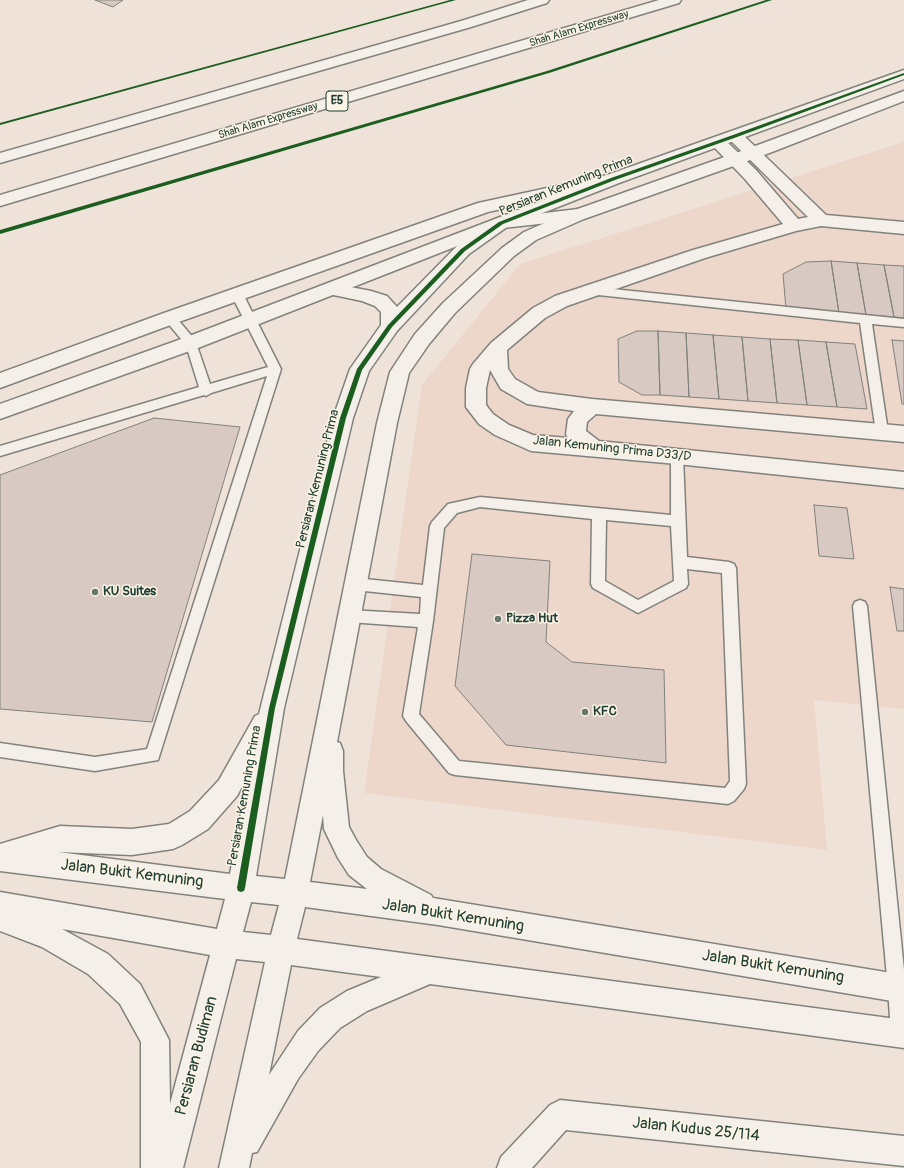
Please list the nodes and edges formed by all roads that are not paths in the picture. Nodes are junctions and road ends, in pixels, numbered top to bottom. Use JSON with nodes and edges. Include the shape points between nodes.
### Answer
{"nodes":[{"id":1,"x":542,"y":0,"type":"edge"},
{"id":2,"x":674,"y":0,"type":"edge"},
{"id":3,"x":904,"y":74,"type":"edge"},
{"id":4,"x":904,"y":96,"type":"edge"},
{"id":5,"x":735,"y":136,"type":"junction"},
{"id":6,"x":718,"y":142,"type":"junction"},
{"id":7,"x":753,"y":153,"type":"junction"},
{"id":8,"x":0,"y":158,"type":"edge"},
{"id":9,"x":736,"y":159,"type":"junction"},
{"id":10,"x":613,"y":179,"type":"junction"},
{"id":11,"x":0,"y":201,"type":"edge"},
{"id":12,"x":578,"y":215,"type":"junction"},
{"id":13,"x":821,"y":220,"type":"junction"},
{"id":14,"x":501,"y":223,"type":"junction"},
{"id":15,"x":794,"y":226,"type":"junction"},
{"id":16,"x":904,"y":228,"type":"edge"},
{"id":17,"x":330,"y":289,"type":"junction"},
{"id":18,"x":593,"y":291,"type":"junction"},
{"id":19,"x":237,"y":294,"type":"junction"},
{"id":20,"x":170,"y":318,"type":"junction"},
{"id":21,"x":249,"y":320,"type":"junction"},
{"id":22,"x":865,"y":320,"type":"junction"},
{"id":23,"x":904,"y":323,"type":"edge"},
{"id":24,"x":390,"y":326,"type":"junction"},
{"id":25,"x":191,"y":343,"type":"junction"},
{"id":26,"x":498,"y":348,"type":"junction"},
{"id":27,"x":275,"y":369,"type":"junction"},
{"id":28,"x":0,"y":381,"type":"edge"},
{"id":29,"x":206,"y":391,"type":"junction"},
{"id":30,"x":592,"y":406,"type":"junction"},
{"id":31,"x":0,"y":412,"type":"edge"},
{"id":32,"x":882,"y":432,"type":"junction"},
{"id":33,"x":904,"y":434,"type":"edge"},
{"id":34,"x":593,"y":448,"type":"junction"},
{"id":35,"x":0,"y":451,"type":"edge"},
{"id":36,"x":677,"y":456,"type":"junction"},
{"id":37,"x":904,"y":480,"type":"edge"},
{"id":38,"x":599,"y":514,"type":"junction"},
{"id":39,"x":678,"y":521,"type":"junction"},
{"id":40,"x":680,"y":562,"type":"junction"},
{"id":41,"x":355,"y":584,"type":"junction"},
{"id":42,"x":429,"y":592,"type":"junction"},
{"id":43,"x":860,"y":606,"type":"dead end"},
{"id":44,"x":349,"y":616,"type":"junction"},
{"id":45,"x":426,"y":621,"type":"junction"},
{"id":46,"x":331,"y":706,"type":"junction"},
{"id":47,"x":272,"y":708,"type":"junction"},
{"id":48,"x":0,"y":750,"type":"edge"},
{"id":49,"x":0,"y":857,"type":"edge"},
{"id":50,"x":241,"y":888,"type":"junction"},
{"id":51,"x":295,"y":893,"type":"junction"},
{"id":52,"x":0,"y":905,"type":"edge"},
{"id":53,"x":438,"y":912,"type":"junction"},
{"id":54,"x":0,"y":918,"type":"edge"},
{"id":55,"x":226,"y":944,"type":"junction"},
{"id":56,"x":281,"y":950,"type":"junction"},
{"id":57,"x":428,"y":970,"type":"junction"},
{"id":58,"x":900,"y":989,"type":"edge"},
{"id":59,"x":902,"y":1034,"type":"edge"},
{"id":60,"x":904,"y":1151,"type":"edge"},
{"id":61,"x":235,"y":1163,"type":"edge"},
{"id":62,"x":156,"y":1168,"type":"edge"},
{"id":63,"x":168,"y":1168,"type":"edge"},
{"id":64,"x":512,"y":1168,"type":"edge"}],
"edges":[{"from":1,"to":8,"type":"main road"},
{"from":2,"to":11,"type":"main road","name":"Shah Alam Expressway","number":"E5"},
{"from":3,"to":5,"type":"main road","name":"Persiaran Kemuning Prima"},
{"from":4,"to":7,"type":"main road"},
{"from":5,"to":6,"type":"main road","name":"Persiaran Kemuning Prima"},
{"from":5,"to":7,"type":"main road"},
{"from":6,"to":9,"type":"main road"},
{"from":6,"to":10,"type":"main road","name":"Persiaran Kemuning Prima"},
{"from":7,"to":9,"type":"main road"},
{"from":7,"to":13,"type":"main road"},
{"from":9,"to":12,"type":"main road"},
{"from":9,"to":15,"type":"main road"},
{"from":10,"to":14,"type":"main road","name":"Persiaran Kemuning Prima"},
{"from":10,"to":19,"type":"main road","via":[[484,207]]},
{"from":12,"to":14,"type":"main road"},
{"from":12,"to":41,"type":"main road","via":[[530,236],[508,252],[448,308],[422,339],[400,372],[387,423]]},
{"from":13,"to":15,"type":"main road","name":"Jalan Kemuning Prima D33/D"},
{"from":13,"to":16,"type":"main road","name":"Jalan Kemuning Prima D33/D"},
{"from":14,"to":17,"type":"main road"},
{"from":14,"to":24,"type":"main road","name":"Persiaran Kemuning Prima","via":[[463,250]]},
{"from":15,"to":18,"type":"main road","name":"Jalan Kemuning Prima D33/D","via":[[700,254]]},
{"from":17,"to":21,"type":"main road"},
{"from":17,"to":24,"type":"main road","via":[[365,295],[381,301],[390,310]]},
{"from":18,"to":22,"type":"lane"},
{"from":18,"to":26,"type":"main road","name":"Jalan Kemuning Prima D33/D","via":[[561,301],[539,312]]},
{"from":19,"to":20,"type":"main road"},
{"from":19,"to":21,"type":"lane"},
{"from":20,"to":25,"type":"lane"},
{"from":20,"to":28,"type":"main road"},
{"from":21,"to":25,"type":"main road"},
{"from":21,"to":27,"type":"lane"},
{"from":22,"to":23,"type":"lane"},
{"from":22,"to":32,"type":"lane"},
{"from":24,"to":47,"type":"main road","name":"Persiaran Kemuning Prima","via":[[360,369],[343,418]]},
{"from":25,"to":29,"type":"lane"},
{"from":25,"to":31,"type":"main road"},
{"from":26,"to":30,"type":"main road","via":[[499,369],[508,384],[534,399]]},
{"from":26,"to":34,"type":"main road","name":"Jalan Kemuning Prima D33/D","via":[[480,369],[476,388],[476,407],[486,419],[502,430],[531,443]]},
{"from":27,"to":29,"type":"lane"},
{"from":27,"to":48,"type":"lane","via":[[153,755],[95,764]]},
{"from":29,"to":35,"type":"lane"},
{"from":30,"to":32,"type":"main road"},
{"from":30,"to":34,"type":"main road","via":[[578,419],[576,434]]},
{"from":32,"to":33,"type":"main road"},
{"from":34,"to":36,"type":"main road","name":"Jalan Kemuning Prima D33/D"},
{"from":36,"to":37,"type":"main road","name":"Jalan Kemuning Prima D33/D"},
{"from":36,"to":39,"type":"lane"},
{"from":38,"to":39,"type":"lane"},
{"from":38,"to":40,"type":"lane","via":[[598,584],[638,607],[681,584]]},
{"from":38,"to":42,"type":"lane","via":[[480,502],[453,508],[437,526]]},
{"from":39,"to":40,"type":"lane"},
{"from":40,"to":45,"type":"lane","via":[[729,568],[738,784],[728,796],[455,768],[412,716]]},
{"from":41,"to":42,"type":"lane"},
{"from":41,"to":44,"type":"main road"},
{"from":42,"to":45,"type":"lane"},
{"from":43,"to":58,"type":"lane"},
{"from":44,"to":45,"type":"lane"},
{"from":44,"to":46,"type":"main road"},
{"from":46,"to":51,"type":"main road"},
{"from":46,"to":53,"type":"main road","via":[[332,771],[337,829],[347,849],[358,866],[372,878]]},
{"from":47,"to":49,"type":"main road","via":[[228,788],[199,820],[173,836],[132,842],[60,839]]},
{"from":47,"to":50,"type":"main road","name":"Persiaran Kemuning Prima"},
{"from":49,"to":50,"type":"main road","name":"Jalan Bukit Kemuning"},
{"from":50,"to":51,"type":"main road","name":"Jalan Bukit Kemuning"},
{"from":50,"to":55,"type":"main road","name":"Persiaran Kemuning Prima"},
{"from":51,"to":53,"type":"main road","name":"Jalan Bukit Kemuning"},
{"from":51,"to":56,"type":"main road"},
{"from":52,"to":55,"type":"main road"},
{"from":53,"to":58,"type":"main road","name":"Jalan Bukit Kemuning"},
{"from":54,"to":62,"type":"main road","via":[[50,937],[98,964],[130,994],[155,1040]]},
{"from":55,"to":56,"type":"main road"},
{"from":55,"to":63,"type":"main road","name":"Persiaran Budiman"},
{"from":56,"to":57,"type":"main road"},
{"from":56,"to":61,"type":"main road"},
{"from":57,"to":59,"type":"main road"},
{"from":57,"to":61,"type":"main road","via":[[357,1001],[330,1018],[308,1041],[288,1069]]},
{"from":58,"to":59,"type":"lane"},
{"from":60,"to":64,"type":"main road","name":"Jalan Kudus 25/114","via":[[560,1115]]}]}
